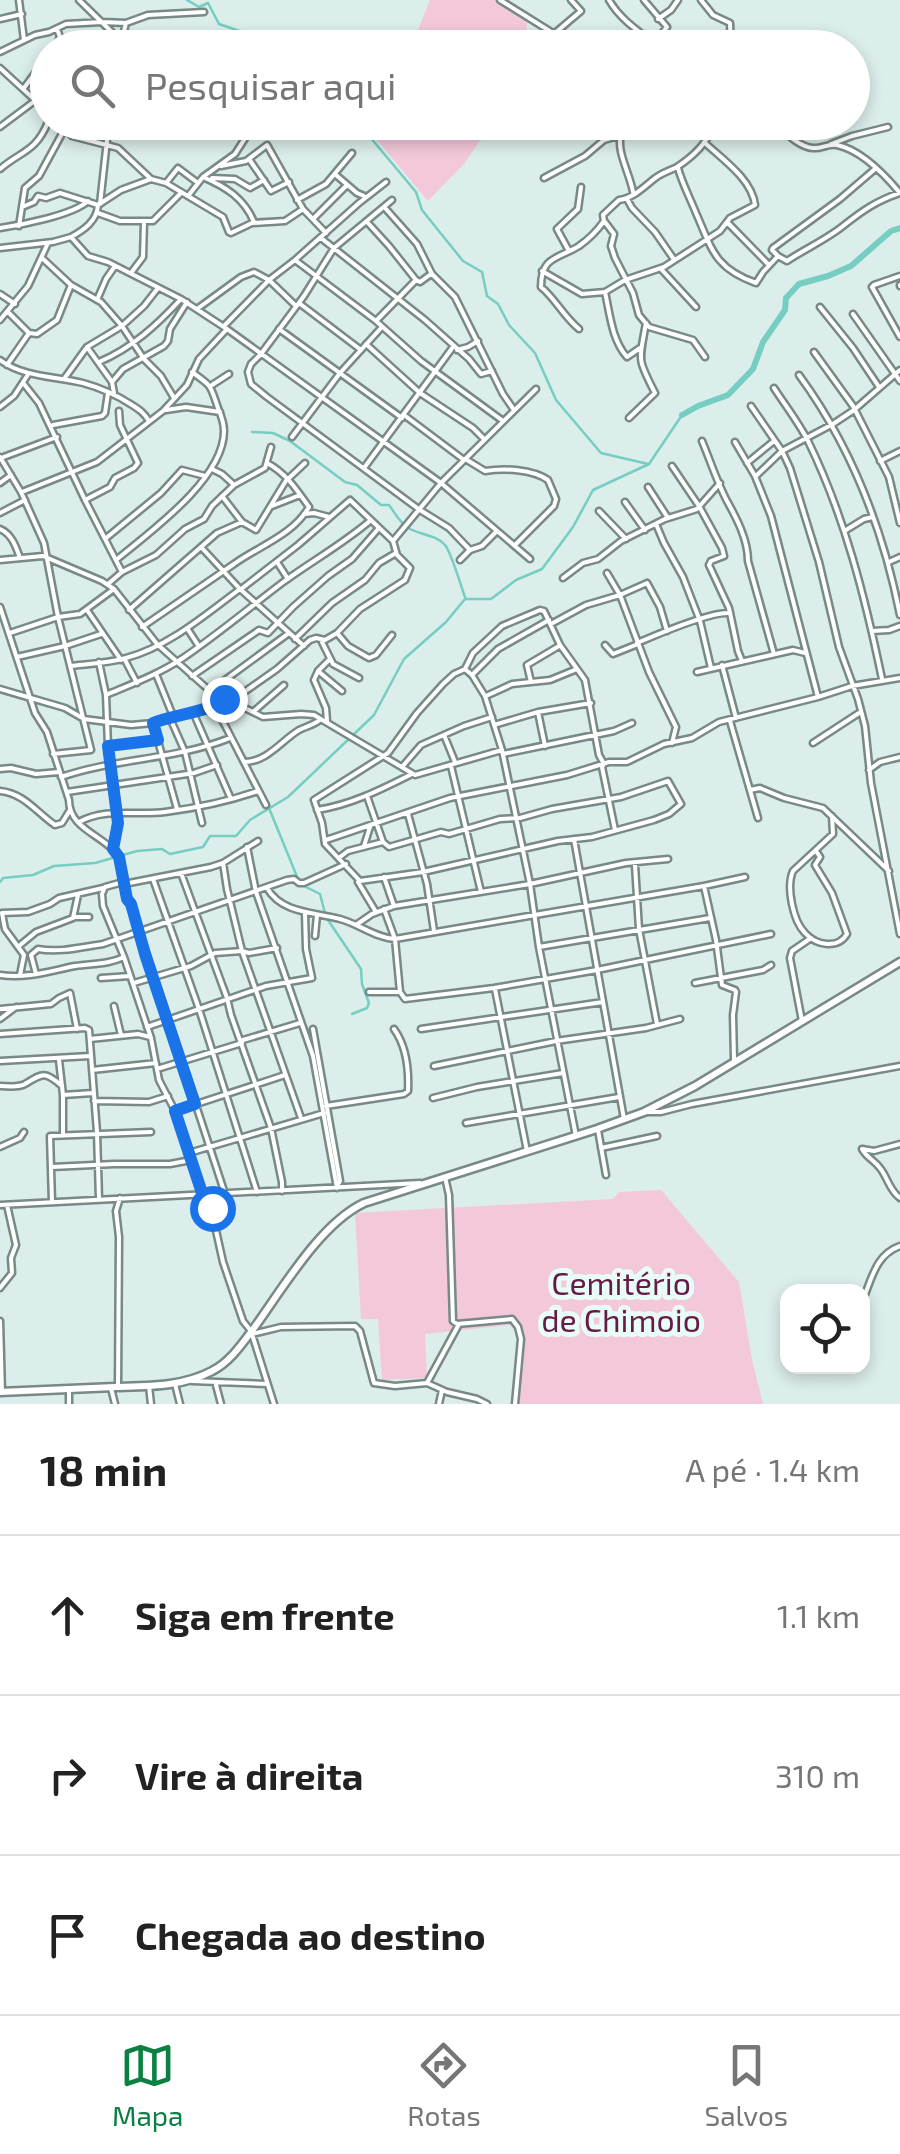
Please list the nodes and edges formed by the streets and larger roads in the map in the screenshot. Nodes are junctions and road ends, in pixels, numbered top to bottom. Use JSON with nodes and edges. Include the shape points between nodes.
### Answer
{"nodes":[{"id":1,"x":19,"y":0,"type":"edge"},
{"id":2,"x":79,"y":0,"type":"edge"},
{"id":3,"x":500,"y":0,"type":"edge"},
{"id":4,"x":572,"y":0,"type":"edge"},
{"id":5,"x":610,"y":0,"type":"edge"},
{"id":6,"x":644,"y":0,"type":"edge"},
{"id":7,"x":677,"y":0,"type":"edge"},
{"id":8,"x":701,"y":0,"type":"edge"},
{"id":9,"x":204,"y":12,"type":"dead end"},
{"id":10,"x":22,"y":14,"type":"junction"},
{"id":11,"x":658,"y":18,"type":"junction"},
{"id":12,"x":0,"y":19,"type":"edge"},
{"id":13,"x":102,"y":22,"type":"junction"},
{"id":14,"x":126,"y":23,"type":"junction"},
{"id":15,"x":57,"y":29,"type":"joint"},
{"id":16,"x":54,"y":30,"type":"edge"},
{"id":17,"x":109,"y":30,"type":"edge"},
{"id":18,"x":124,"y":30,"type":"edge"},
{"id":19,"x":550,"y":30,"type":"edge"},
{"id":20,"x":559,"y":30,"type":"edge"},
{"id":21,"x":636,"y":30,"type":"edge"},
{"id":22,"x":664,"y":30,"type":"edge"},
{"id":23,"x":730,"y":30,"type":"edge"},
{"id":24,"x":30,"y":38,"type":"edge"},
{"id":25,"x":24,"y":40,"type":"junction"},
{"id":26,"x":0,"y":52,"type":"edge"},
{"id":27,"x":0,"y":68,"type":"edge"},
{"id":28,"x":30,"y":80,"type":"edge"},
{"id":29,"x":24,"y":88,"type":"junction"},
{"id":30,"x":30,"y":94,"type":"edge"},
{"id":31,"x":30,"y":104,"type":"edge"},
{"id":32,"x":0,"y":127,"type":"edge"},
{"id":33,"x":888,"y":127,"type":"dead end"},
{"id":34,"x":870,"y":132,"type":"edge"},
{"id":35,"x":39,"y":140,"type":"edge"},
{"id":36,"x":59,"y":140,"type":"edge"},
{"id":37,"x":89,"y":140,"type":"edge"},
{"id":38,"x":107,"y":140,"type":"edge"},
{"id":39,"x":244,"y":140,"type":"edge"},
{"id":40,"x":606,"y":140,"type":"edge"},
{"id":41,"x":620,"y":140,"type":"edge"},
{"id":42,"x":798,"y":140,"type":"edge"},
{"id":43,"x":842,"y":140,"type":"edge"},
{"id":44,"x":704,"y":142,"type":"joint"},
{"id":45,"x":107,"y":144,"type":"junction"},
{"id":46,"x":831,"y":144,"type":"junction"},
{"id":47,"x":352,"y":153,"type":"dead end"},
{"id":48,"x":249,"y":159,"type":"junction"},
{"id":49,"x":221,"y":166,"type":"junction"},
{"id":50,"x":678,"y":167,"type":"junction"},
{"id":51,"x":876,"y":168,"type":"junction"},
{"id":52,"x":0,"y":169,"type":"edge"},
{"id":53,"x":334,"y":174,"type":"junction"},
{"id":54,"x":205,"y":178,"type":"junction"},
{"id":55,"x":544,"y":178,"type":"dead end"},
{"id":56,"x":151,"y":179,"type":"junction"},
{"id":57,"x":264,"y":180,"type":"junction"},
{"id":58,"x":198,"y":182,"type":"junction"},
{"id":59,"x":289,"y":182,"type":"junction"},
{"id":60,"x":386,"y":182,"type":"dead end"},
{"id":61,"x":166,"y":183,"type":"junction"},
{"id":62,"x":348,"y":185,"type":"junction"},
{"id":63,"x":581,"y":187,"type":"dead end"},
{"id":64,"x":181,"y":193,"type":"junction"},
{"id":65,"x":900,"y":193,"type":"edge"},
{"id":66,"x":634,"y":194,"type":"junction"},
{"id":67,"x":369,"y":195,"type":"junction"},
{"id":68,"x":188,"y":197,"type":"junction"},
{"id":69,"x":627,"y":199,"type":"junction"},
{"id":70,"x":297,"y":200,"type":"junction"},
{"id":71,"x":392,"y":200,"type":"dead end"},
{"id":72,"x":88,"y":201,"type":"junction"},
{"id":73,"x":99,"y":204,"type":"junction"},
{"id":74,"x":22,"y":207,"type":"junction"},
{"id":75,"x":385,"y":208,"type":"junction"},
{"id":76,"x":302,"y":209,"type":"junction"},
{"id":77,"x":98,"y":213,"type":"junction"},
{"id":78,"x":313,"y":219,"type":"junction"},
{"id":79,"x":604,"y":221,"type":"junction"},
{"id":80,"x":144,"y":222,"type":"junction"},
{"id":81,"x":366,"y":222,"type":"junction"},
{"id":82,"x":727,"y":222,"type":"junction"},
{"id":83,"x":254,"y":223,"type":"junction"},
{"id":84,"x":19,"y":226,"type":"junction"},
{"id":85,"x":0,"y":228,"type":"edge"},
{"id":86,"x":324,"y":236,"type":"junction"},
{"id":87,"x":70,"y":237,"type":"junction"},
{"id":88,"x":707,"y":240,"type":"junction"},
{"id":89,"x":48,"y":243,"type":"junction"},
{"id":90,"x":0,"y":248,"type":"edge"},
{"id":91,"x":334,"y":248,"type":"junction"},
{"id":92,"x":569,"y":251,"type":"junction"},
{"id":93,"x":778,"y":256,"type":"junction"},
{"id":94,"x":42,"y":258,"type":"junction"},
{"id":95,"x":296,"y":260,"type":"junction"},
{"id":96,"x":674,"y":260,"type":"junction"},
{"id":97,"x":769,"y":265,"type":"junction"},
{"id":98,"x":115,"y":266,"type":"junction"},
{"id":99,"x":661,"y":268,"type":"junction"},
{"id":100,"x":542,"y":271,"type":"junction"},
{"id":101,"x":131,"y":274,"type":"junction"},
{"id":102,"x":432,"y":274,"type":"junction"},
{"id":103,"x":317,"y":276,"type":"junction"},
{"id":104,"x":900,"y":276,"type":"edge"},
{"id":105,"x":270,"y":280,"type":"junction"},
{"id":106,"x":416,"y":280,"type":"junction"},
{"id":107,"x":625,"y":280,"type":"junction"},
{"id":108,"x":71,"y":284,"type":"junction"},
{"id":109,"x":158,"y":288,"type":"junction"},
{"id":110,"x":606,"y":292,"type":"junction"},
{"id":111,"x":0,"y":294,"type":"edge"},
{"id":112,"x":398,"y":298,"type":"junction"},
{"id":113,"x":181,"y":299,"type":"junction"},
{"id":114,"x":97,"y":300,"type":"junction"},
{"id":115,"x":187,"y":302,"type":"junction"},
{"id":116,"x":15,"y":304,"type":"junction"},
{"id":117,"x":297,"y":304,"type":"junction"},
{"id":118,"x":696,"y":307,"type":"dead end"},
{"id":119,"x":820,"y":307,"type":"dead end"},
{"id":120,"x":197,"y":309,"type":"junction"},
{"id":121,"x":8,"y":312,"type":"junction"},
{"id":122,"x":853,"y":314,"type":"dead end"},
{"id":123,"x":0,"y":320,"type":"edge"},
{"id":124,"x":376,"y":321,"type":"junction"},
{"id":125,"x":646,"y":323,"type":"junction"},
{"id":126,"x":122,"y":326,"type":"junction"},
{"id":127,"x":382,"y":327,"type":"junction"},
{"id":128,"x":225,"y":328,"type":"junction"},
{"id":129,"x":279,"y":328,"type":"junction"},
{"id":130,"x":579,"y":329,"type":"dead end"},
{"id":131,"x":29,"y":333,"type":"junction"},
{"id":132,"x":900,"y":337,"type":"edge"},
{"id":133,"x":478,"y":341,"type":"junction"},
{"id":134,"x":133,"y":343,"type":"junction"},
{"id":135,"x":366,"y":344,"type":"junction"},
{"id":136,"x":87,"y":347,"type":"junction"},
{"id":137,"x":642,"y":347,"type":"junction"},
{"id":138,"x":455,"y":348,"type":"junction"},
{"id":139,"x":362,"y":350,"type":"junction"},
{"id":140,"x":814,"y":352,"type":"dead end"},
{"id":141,"x":261,"y":354,"type":"junction"},
{"id":142,"x":705,"y":357,"type":"dead end"},
{"id":143,"x":144,"y":359,"type":"junction"},
{"id":144,"x":99,"y":362,"type":"junction"},
{"id":145,"x":3,"y":364,"type":"edge"},
{"id":146,"x":436,"y":371,"type":"junction"},
{"id":147,"x":492,"y":371,"type":"junction"},
{"id":148,"x":192,"y":372,"type":"junction"},
{"id":149,"x":898,"y":372,"type":"edge"},
{"id":150,"x":30,"y":373,"type":"junction"},
{"id":151,"x":340,"y":373,"type":"junction"},
{"id":152,"x":229,"y":374,"type":"dead end"},
{"id":153,"x":799,"y":375,"type":"dead end"},
{"id":154,"x":64,"y":379,"type":"junction"},
{"id":155,"x":900,"y":381,"type":"edge"},
{"id":156,"x":112,"y":382,"type":"junction"},
{"id":157,"x":24,"y":384,"type":"junction"},
{"id":158,"x":211,"y":386,"type":"junction"},
{"id":159,"x":880,"y":387,"type":"junction"},
{"id":160,"x":774,"y":388,"type":"dead end"},
{"id":161,"x":536,"y":389,"type":"dead end"},
{"id":162,"x":111,"y":393,"type":"junction"},
{"id":163,"x":420,"y":393,"type":"junction"},
{"id":164,"x":322,"y":398,"type":"junction"},
{"id":165,"x":175,"y":399,"type":"junction"},
{"id":166,"x":751,"y":406,"type":"dead end"},
{"id":167,"x":0,"y":407,"type":"edge"},
{"id":168,"x":514,"y":410,"type":"junction"},
{"id":169,"x":854,"y":410,"type":"junction"},
{"id":170,"x":119,"y":411,"type":"dead end"},
{"id":171,"x":164,"y":411,"type":"junction"},
{"id":172,"x":220,"y":412,"type":"junction"},
{"id":173,"x":403,"y":416,"type":"junction"},
{"id":174,"x":628,"y":418,"type":"dead end"},
{"id":175,"x":503,"y":420,"type":"junction"},
{"id":176,"x":149,"y":421,"type":"junction"},
{"id":177,"x":304,"y":422,"type":"junction"},
{"id":178,"x":833,"y":424,"type":"junction"},
{"id":179,"x":51,"y":426,"type":"junction"},
{"id":180,"x":56,"y":437,"type":"junction"},
{"id":181,"x":292,"y":437,"type":"dead end"},
{"id":182,"x":806,"y":438,"type":"junction"},
{"id":183,"x":126,"y":440,"type":"junction"},
{"id":184,"x":484,"y":440,"type":"junction"},
{"id":185,"x":384,"y":441,"type":"junction"},
{"id":186,"x":702,"y":441,"type":"dead end"},
{"id":187,"x":774,"y":441,"type":"junction"},
{"id":188,"x":735,"y":442,"type":"dead end"},
{"id":189,"x":271,"y":446,"type":"dead end"},
{"id":190,"x":782,"y":451,"type":"junction"},
{"id":191,"x":900,"y":451,"type":"edge"},
{"id":192,"x":0,"y":457,"type":"edge"},
{"id":193,"x":466,"y":460,"type":"junction"},
{"id":194,"x":880,"y":461,"type":"junction"},
{"id":195,"x":267,"y":463,"type":"junction"},
{"id":196,"x":305,"y":463,"type":"dead end"},
{"id":197,"x":747,"y":463,"type":"junction"},
{"id":198,"x":672,"y":466,"type":"dead end"},
{"id":199,"x":364,"y":468,"type":"junction"},
{"id":200,"x":212,"y":469,"type":"junction"},
{"id":201,"x":72,"y":473,"type":"junction"},
{"id":202,"x":11,"y":475,"type":"junction"},
{"id":203,"x":205,"y":476,"type":"junction"},
{"id":204,"x":755,"y":476,"type":"junction"},
{"id":205,"x":288,"y":479,"type":"junction"},
{"id":206,"x":0,"y":483,"type":"edge"},
{"id":207,"x":441,"y":483,"type":"junction"},
{"id":208,"x":720,"y":483,"type":"junction"},
{"id":209,"x":234,"y":484,"type":"junction"},
{"id":210,"x":648,"y":487,"type":"dead end"},
{"id":211,"x":22,"y":492,"type":"junction"},
{"id":212,"x":300,"y":494,"type":"junction"},
{"id":213,"x":222,"y":496,"type":"junction"},
{"id":214,"x":26,"y":500,"type":"junction"},
{"id":215,"x":84,"y":500,"type":"junction"},
{"id":216,"x":625,"y":502,"type":"dead end"},
{"id":217,"x":272,"y":506,"type":"junction"},
{"id":218,"x":699,"y":506,"type":"junction"},
{"id":219,"x":420,"y":510,"type":"junction"},
{"id":220,"x":599,"y":511,"type":"dead end"},
{"id":221,"x":0,"y":513,"type":"edge"},
{"id":222,"x":304,"y":514,"type":"junction"},
{"id":223,"x":873,"y":517,"type":"junction"},
{"id":224,"x":330,"y":518,"type":"junction"},
{"id":225,"x":668,"y":518,"type":"junction"},
{"id":226,"x":371,"y":520,"type":"junction"},
{"id":227,"x":242,"y":522,"type":"junction"},
{"id":228,"x":656,"y":523,"type":"junction"},
{"id":229,"x":900,"y":524,"type":"edge"},
{"id":230,"x":379,"y":528,"type":"junction"},
{"id":231,"x":0,"y":529,"type":"edge"},
{"id":232,"x":645,"y":530,"type":"junction"},
{"id":233,"x":497,"y":531,"type":"junction"},
{"id":234,"x":845,"y":531,"type":"junction"},
{"id":235,"x":105,"y":539,"type":"junction"},
{"id":236,"x":626,"y":539,"type":"junction"},
{"id":237,"x":393,"y":541,"type":"junction"},
{"id":238,"x":515,"y":545,"type":"junction"},
{"id":239,"x":201,"y":547,"type":"junction"},
{"id":240,"x":470,"y":550,"type":"junction"},
{"id":241,"x":396,"y":553,"type":"junction"},
{"id":242,"x":900,"y":556,"type":"edge"},
{"id":243,"x":20,"y":558,"type":"junction"},
{"id":244,"x":48,"y":559,"type":"junction"},
{"id":245,"x":530,"y":559,"type":"dead end"},
{"id":246,"x":0,"y":560,"type":"edge"},
{"id":247,"x":116,"y":560,"type":"junction"},
{"id":248,"x":460,"y":560,"type":"dead end"},
{"id":249,"x":277,"y":562,"type":"junction"},
{"id":250,"x":889,"y":562,"type":"junction"},
{"id":251,"x":224,"y":571,"type":"junction"},
{"id":252,"x":122,"y":572,"type":"junction"},
{"id":253,"x":608,"y":573,"type":"dead end"},
{"id":254,"x":563,"y":578,"type":"dead end"},
{"id":255,"x":288,"y":579,"type":"junction"},
{"id":256,"x":108,"y":585,"type":"junction"},
{"id":257,"x":240,"y":589,"type":"junction"},
{"id":258,"x":114,"y":590,"type":"junction"},
{"id":259,"x":620,"y":595,"type":"junction"},
{"id":260,"x":257,"y":605,"type":"junction"},
{"id":261,"x":87,"y":610,"type":"junction"},
{"id":262,"x":129,"y":610,"type":"junction"},
{"id":263,"x":1,"y":611,"type":"edge"},
{"id":264,"x":730,"y":613,"type":"junction"},
{"id":265,"x":900,"y":615,"type":"edge"},
{"id":266,"x":58,"y":618,"type":"junction"},
{"id":267,"x":700,"y":621,"type":"junction"},
{"id":268,"x":278,"y":622,"type":"junction"},
{"id":269,"x":550,"y":622,"type":"junction"},
{"id":270,"x":142,"y":626,"type":"junction"},
{"id":271,"x":900,"y":626,"type":"edge"},
{"id":272,"x":187,"y":628,"type":"junction"},
{"id":273,"x":668,"y":631,"type":"junction"},
{"id":274,"x":288,"y":632,"type":"junction"},
{"id":275,"x":872,"y":632,"type":"junction"},
{"id":276,"x":10,"y":633,"type":"junction"},
{"id":277,"x":268,"y":633,"type":"junction"},
{"id":278,"x":338,"y":633,"type":"junction"},
{"id":279,"x":101,"y":634,"type":"junction"},
{"id":280,"x":392,"y":635,"type":"dead end"},
{"id":281,"x":296,"y":638,"type":"junction"},
{"id":282,"x":321,"y":640,"type":"junction"},
{"id":283,"x":277,"y":642,"type":"junction"},
{"id":284,"x":638,"y":643,"type":"junction"},
{"id":285,"x":157,"y":644,"type":"junction"},
{"id":286,"x":560,"y":645,"type":"junction"},
{"id":287,"x":605,"y":645,"type":"dead end"},
{"id":288,"x":66,"y":646,"type":"junction"},
{"id":289,"x":198,"y":646,"type":"junction"},
{"id":290,"x":304,"y":646,"type":"junction"},
{"id":291,"x":806,"y":653,"type":"junction"},
{"id":292,"x":774,"y":654,"type":"junction"},
{"id":293,"x":17,"y":657,"type":"junction"},
{"id":294,"x":123,"y":659,"type":"junction"},
{"id":295,"x":330,"y":659,"type":"junction"},
{"id":296,"x":742,"y":661,"type":"junction"},
{"id":297,"x":100,"y":662,"type":"junction"},
{"id":298,"x":176,"y":662,"type":"junction"},
{"id":299,"x":722,"y":665,"type":"junction"},
{"id":300,"x":71,"y":666,"type":"junction"},
{"id":301,"x":711,"y":668,"type":"junction"},
{"id":302,"x":465,"y":669,"type":"junction"},
{"id":303,"x":577,"y":669,"type":"junction"},
{"id":304,"x":318,"y":672,"type":"junction"},
{"id":305,"x":697,"y":672,"type":"dead end"},
{"id":306,"x":156,"y":674,"type":"junction"},
{"id":307,"x":472,"y":675,"type":"junction"},
{"id":308,"x":192,"y":676,"type":"junction"},
{"id":309,"x":360,"y":678,"type":"dead end"},
{"id":310,"x":900,"y":678,"type":"edge"},
{"id":311,"x":882,"y":680,"type":"junction"},
{"id":312,"x":531,"y":682,"type":"junction"},
{"id":313,"x":137,"y":683,"type":"junction"},
{"id":314,"x":284,"y":686,"type":"dead end"},
{"id":315,"x":852,"y":686,"type":"junction"},
{"id":316,"x":0,"y":689,"type":"edge"},
{"id":317,"x":342,"y":691,"type":"dead end"},
{"id":318,"x":210,"y":692,"type":"junction"},
{"id":319,"x":106,"y":695,"type":"junction"},
{"id":320,"x":30,"y":696,"type":"junction"},
{"id":321,"x":484,"y":696,"type":"junction"},
{"id":322,"x":818,"y":698,"type":"junction"},
{"id":323,"x":224,"y":699,"type":"junction"},
{"id":324,"x":230,"y":702,"type":"junction"},
{"id":325,"x":591,"y":702,"type":"junction"},
{"id":326,"x":215,"y":706,"type":"junction"},
{"id":327,"x":192,"y":711,"type":"junction"},
{"id":328,"x":538,"y":712,"type":"junction"},
{"id":329,"x":861,"y":712,"type":"junction"},
{"id":330,"x":252,"y":713,"type":"junction"},
{"id":331,"x":171,"y":716,"type":"junction"},
{"id":332,"x":492,"y":717,"type":"junction"},
{"id":333,"x":84,"y":719,"type":"junction"},
{"id":334,"x":321,"y":719,"type":"junction"},
{"id":335,"x":733,"y":719,"type":"junction"},
{"id":336,"x":107,"y":722,"type":"junction"},
{"id":337,"x":153,"y":723,"type":"junction"},
{"id":338,"x":328,"y":723,"type":"junction"},
{"id":339,"x":632,"y":723,"type":"dead end"},
{"id":340,"x":494,"y":725,"type":"junction"},
{"id":341,"x":595,"y":734,"type":"junction"},
{"id":342,"x":444,"y":735,"type":"junction"},
{"id":343,"x":230,"y":738,"type":"junction"},
{"id":344,"x":158,"y":740,"type":"junction"},
{"id":345,"x":672,"y":743,"type":"junction"},
{"id":346,"x":813,"y":743,"type":"dead end"},
{"id":347,"x":108,"y":746,"type":"junction"},
{"id":348,"x":208,"y":746,"type":"junction"},
{"id":349,"x":545,"y":746,"type":"junction"},
{"id":350,"x":184,"y":752,"type":"junction"},
{"id":351,"x":502,"y":752,"type":"junction"},
{"id":352,"x":52,"y":754,"type":"junction"},
{"id":353,"x":164,"y":756,"type":"junction"},
{"id":354,"x":382,"y":756,"type":"junction"},
{"id":355,"x":900,"y":757,"type":"edge"},
{"id":356,"x":244,"y":762,"type":"junction"},
{"id":357,"x":453,"y":763,"type":"junction"},
{"id":358,"x":112,"y":764,"type":"junction"},
{"id":359,"x":216,"y":764,"type":"junction"},
{"id":360,"x":604,"y":764,"type":"junction"},
{"id":361,"x":0,"y":768,"type":"edge"},
{"id":362,"x":402,"y":768,"type":"junction"},
{"id":363,"x":869,"y":770,"type":"junction"},
{"id":364,"x":60,"y":774,"type":"junction"},
{"id":365,"x":189,"y":774,"type":"junction"},
{"id":366,"x":412,"y":774,"type":"junction"},
{"id":367,"x":168,"y":777,"type":"junction"},
{"id":368,"x":114,"y":784,"type":"junction"},
{"id":369,"x":510,"y":786,"type":"junction"},
{"id":370,"x":750,"y":790,"type":"junction"},
{"id":371,"x":258,"y":791,"type":"junction"},
{"id":372,"x":0,"y":792,"type":"edge"},
{"id":373,"x":67,"y":792,"type":"junction"},
{"id":374,"x":367,"y":796,"type":"junction"},
{"id":375,"x":460,"y":797,"type":"junction"},
{"id":376,"x":231,"y":799,"type":"junction"},
{"id":377,"x":609,"y":800,"type":"junction"},
{"id":378,"x":266,"y":805,"type":"dead end"},
{"id":379,"x":196,"y":806,"type":"junction"},
{"id":380,"x":178,"y":809,"type":"junction"},
{"id":381,"x":70,"y":810,"type":"junction"},
{"id":382,"x":317,"y":810,"type":"junction"},
{"id":383,"x":116,"y":813,"type":"junction"},
{"id":384,"x":408,"y":813,"type":"junction"},
{"id":385,"x":832,"y":816,"type":"junction"},
{"id":386,"x":514,"y":817,"type":"junction"},
{"id":387,"x":758,"y":818,"type":"dead end"},
{"id":388,"x":79,"y":822,"type":"junction"},
{"id":389,"x":202,"y":823,"type":"dead end"},
{"id":390,"x":374,"y":825,"type":"junction"},
{"id":391,"x":466,"y":829,"type":"junction"},
{"id":392,"x":616,"y":830,"type":"junction"},
{"id":393,"x":574,"y":838,"type":"junction"},
{"id":394,"x":416,"y":840,"type":"junction"},
{"id":395,"x":258,"y":841,"type":"dead end"},
{"id":396,"x":324,"y":841,"type":"junction"},
{"id":397,"x":384,"y":842,"type":"junction"},
{"id":398,"x":364,"y":846,"type":"junction"},
{"id":399,"x":247,"y":848,"type":"junction"},
{"id":400,"x":113,"y":849,"type":"junction"},
{"id":401,"x":522,"y":850,"type":"junction"},
{"id":402,"x":816,"y":850,"type":"junction"},
{"id":403,"x":340,"y":857,"type":"junction"},
{"id":404,"x":668,"y":859,"type":"dead end"},
{"id":405,"x":473,"y":861,"type":"junction"},
{"id":406,"x":223,"y":863,"type":"junction"},
{"id":407,"x":346,"y":864,"type":"junction"},
{"id":408,"x":635,"y":864,"type":"junction"},
{"id":409,"x":889,"y":871,"type":"junction"},
{"id":410,"x":181,"y":872,"type":"junction"},
{"id":411,"x":423,"y":872,"type":"junction"},
{"id":412,"x":579,"y":873,"type":"junction"},
{"id":413,"x":384,"y":876,"type":"junction"},
{"id":414,"x":745,"y":876,"type":"dead end"},
{"id":415,"x":153,"y":879,"type":"junction"},
{"id":416,"x":358,"y":880,"type":"junction"},
{"id":417,"x":123,"y":883,"type":"junction"},
{"id":418,"x":530,"y":884,"type":"junction"},
{"id":419,"x":704,"y":886,"type":"junction"},
{"id":420,"x":105,"y":888,"type":"junction"},
{"id":421,"x":267,"y":888,"type":"junction"},
{"id":422,"x":94,"y":891,"type":"junction"},
{"id":423,"x":256,"y":892,"type":"junction"},
{"id":424,"x":481,"y":892,"type":"junction"},
{"id":425,"x":79,"y":894,"type":"junction"},
{"id":426,"x":102,"y":897,"type":"junction"},
{"id":427,"x":636,"y":897,"type":"junction"},
{"id":428,"x":230,"y":901,"type":"junction"},
{"id":429,"x":428,"y":902,"type":"junction"},
{"id":430,"x":394,"y":906,"type":"junction"},
{"id":431,"x":585,"y":906,"type":"junction"},
{"id":432,"x":384,"y":909,"type":"junction"},
{"id":433,"x":305,"y":912,"type":"junction"},
{"id":434,"x":376,"y":912,"type":"junction"},
{"id":435,"x":196,"y":913,"type":"junction"},
{"id":436,"x":534,"y":914,"type":"junction"},
{"id":437,"x":317,"y":915,"type":"junction"},
{"id":438,"x":74,"y":916,"type":"junction"},
{"id":439,"x":89,"y":917,"type":"dead end"},
{"id":440,"x":710,"y":918,"type":"junction"},
{"id":441,"x":168,"y":923,"type":"junction"},
{"id":442,"x":356,"y":925,"type":"junction"},
{"id":443,"x":640,"y":928,"type":"junction"},
{"id":444,"x":434,"y":931,"type":"junction"},
{"id":445,"x":139,"y":932,"type":"junction"},
{"id":446,"x":771,"y":934,"type":"dead end"},
{"id":447,"x":900,"y":934,"type":"edge"},
{"id":448,"x":316,"y":936,"type":"dead end"},
{"id":449,"x":811,"y":938,"type":"junction"},
{"id":450,"x":395,"y":939,"type":"junction"},
{"id":451,"x":591,"y":939,"type":"junction"},
{"id":452,"x":116,"y":940,"type":"junction"},
{"id":453,"x":18,"y":946,"type":"junction"},
{"id":454,"x":538,"y":947,"type":"junction"},
{"id":455,"x":716,"y":947,"type":"junction"},
{"id":456,"x":277,"y":948,"type":"junction"},
{"id":457,"x":242,"y":951,"type":"junction"},
{"id":458,"x":212,"y":955,"type":"junction"},
{"id":459,"x":124,"y":956,"type":"junction"},
{"id":460,"x":646,"y":960,"type":"junction"},
{"id":461,"x":900,"y":962,"type":"edge"},
{"id":462,"x":771,"y":965,"type":"dead end"},
{"id":463,"x":184,"y":966,"type":"junction"},
{"id":464,"x":598,"y":970,"type":"junction"},
{"id":465,"x":36,"y":974,"type":"junction"},
{"id":466,"x":0,"y":975,"type":"edge"},
{"id":467,"x":20,"y":975,"type":"junction"},
{"id":468,"x":130,"y":976,"type":"junction"},
{"id":469,"x":154,"y":976,"type":"junction"},
{"id":470,"x":101,"y":978,"type":"dead end"},
{"id":471,"x":545,"y":978,"type":"junction"},
{"id":472,"x":721,"y":978,"type":"junction"},
{"id":473,"x":286,"y":982,"type":"junction"},
{"id":474,"x":695,"y":983,"type":"dead end"},
{"id":475,"x":133,"y":984,"type":"junction"},
{"id":476,"x":494,"y":988,"type":"junction"},
{"id":477,"x":256,"y":989,"type":"junction"},
{"id":478,"x":369,"y":992,"type":"dead end"},
{"id":479,"x":400,"y":992,"type":"junction"},
{"id":480,"x":228,"y":998,"type":"junction"},
{"id":481,"x":603,"y":1002,"type":"junction"},
{"id":482,"x":17,"y":1006,"type":"junction"},
{"id":483,"x":114,"y":1006,"type":"dead end"},
{"id":484,"x":0,"y":1009,"type":"edge"},
{"id":485,"x":198,"y":1009,"type":"junction"},
{"id":486,"x":551,"y":1010,"type":"junction"},
{"id":487,"x":500,"y":1018,"type":"junction"},
{"id":488,"x":680,"y":1018,"type":"dead end"},
{"id":489,"x":0,"y":1019,"type":"edge"},
{"id":490,"x":168,"y":1020,"type":"junction"},
{"id":491,"x":802,"y":1022,"type":"junction"},
{"id":492,"x":300,"y":1023,"type":"junction"},
{"id":493,"x":657,"y":1024,"type":"junction"},
{"id":494,"x":147,"y":1027,"type":"junction"},
{"id":495,"x":78,"y":1028,"type":"junction"},
{"id":496,"x":394,"y":1028,"type":"dead end"},
{"id":497,"x":313,"y":1029,"type":"dead end"},
{"id":498,"x":421,"y":1029,"type":"dead end"},
{"id":499,"x":271,"y":1032,"type":"junction"},
{"id":500,"x":0,"y":1034,"type":"edge"},
{"id":501,"x":608,"y":1034,"type":"junction"},
{"id":502,"x":121,"y":1035,"type":"junction"},
{"id":503,"x":90,"y":1038,"type":"junction"},
{"id":504,"x":151,"y":1038,"type":"junction"},
{"id":505,"x":242,"y":1042,"type":"junction"},
{"id":506,"x":556,"y":1042,"type":"junction"},
{"id":507,"x":506,"y":1050,"type":"junction"},
{"id":508,"x":212,"y":1052,"type":"junction"},
{"id":509,"x":90,"y":1056,"type":"junction"},
{"id":510,"x":59,"y":1058,"type":"junction"},
{"id":511,"x":0,"y":1061,"type":"edge"},
{"id":512,"x":182,"y":1061,"type":"junction"},
{"id":513,"x":734,"y":1062,"type":"junction"},
{"id":514,"x":156,"y":1066,"type":"junction"},
{"id":515,"x":434,"y":1066,"type":"dead end"},
{"id":516,"x":900,"y":1066,"type":"edge"},
{"id":517,"x":92,"y":1070,"type":"junction"},
{"id":518,"x":562,"y":1073,"type":"junction"},
{"id":519,"x":284,"y":1076,"type":"junction"},
{"id":520,"x":513,"y":1082,"type":"junction"},
{"id":521,"x":255,"y":1085,"type":"junction"},
{"id":522,"x":0,"y":1086,"type":"edge"},
{"id":523,"x":62,"y":1086,"type":"junction"},
{"id":524,"x":92,"y":1093,"type":"junction"},
{"id":525,"x":225,"y":1094,"type":"junction"},
{"id":526,"x":63,"y":1095,"type":"junction"},
{"id":527,"x":168,"y":1096,"type":"junction"},
{"id":528,"x":620,"y":1096,"type":"junction"},
{"id":529,"x":433,"y":1098,"type":"dead end"},
{"id":530,"x":94,"y":1101,"type":"junction"},
{"id":531,"x":195,"y":1104,"type":"junction"},
{"id":532,"x":326,"y":1106,"type":"junction"},
{"id":533,"x":570,"y":1106,"type":"junction"},
{"id":534,"x":175,"y":1111,"type":"junction"},
{"id":535,"x":518,"y":1112,"type":"junction"},
{"id":536,"x":644,"y":1112,"type":"junction"},
{"id":537,"x":324,"y":1113,"type":"junction"},
{"id":538,"x":300,"y":1118,"type":"junction"},
{"id":539,"x":624,"y":1119,"type":"junction"},
{"id":540,"x":466,"y":1123,"type":"dead end"},
{"id":541,"x":271,"y":1128,"type":"junction"},
{"id":542,"x":597,"y":1129,"type":"junction"},
{"id":543,"x":24,"y":1132,"type":"dead end"},
{"id":544,"x":97,"y":1132,"type":"junction"},
{"id":545,"x":151,"y":1132,"type":"dead end"},
{"id":546,"x":63,"y":1135,"type":"junction"},
{"id":547,"x":576,"y":1136,"type":"junction"},
{"id":548,"x":657,"y":1136,"type":"dead end"},
{"id":549,"x":239,"y":1137,"type":"junction"},
{"id":550,"x":900,"y":1144,"type":"edge"},
{"id":551,"x":0,"y":1147,"type":"edge"},
{"id":552,"x":209,"y":1147,"type":"junction"},
{"id":553,"x":601,"y":1148,"type":"junction"},
{"id":554,"x":527,"y":1152,"type":"junction"},
{"id":555,"x":189,"y":1153,"type":"junction"},
{"id":556,"x":192,"y":1160,"type":"junction"},
{"id":557,"x":98,"y":1165,"type":"junction"},
{"id":558,"x":51,"y":1167,"type":"junction"},
{"id":559,"x":606,"y":1175,"type":"dead end"},
{"id":560,"x":444,"y":1178,"type":"junction"},
{"id":561,"x":425,"y":1183,"type":"junction"},
{"id":562,"x":337,"y":1187,"type":"junction"},
{"id":563,"x":282,"y":1191,"type":"junction"},
{"id":564,"x":258,"y":1192,"type":"junction"},
{"id":565,"x":224,"y":1194,"type":"junction"},
{"id":566,"x":0,"y":1196,"type":"edge"},
{"id":567,"x":203,"y":1196,"type":"junction"},
{"id":568,"x":120,"y":1198,"type":"junction"},
{"id":569,"x":900,"y":1198,"type":"edge"},
{"id":570,"x":99,"y":1200,"type":"junction"},
{"id":571,"x":52,"y":1202,"type":"junction"},
{"id":572,"x":2,"y":1205,"type":"edge"},
{"id":573,"x":900,"y":1246,"type":"edge"},
{"id":574,"x":869,"y":1284,"type":"edge"},
{"id":575,"x":0,"y":1288,"type":"edge"},
{"id":576,"x":0,"y":1320,"type":"edge"},
{"id":577,"x":459,"y":1324,"type":"junction"},
{"id":578,"x":252,"y":1332,"type":"junction"},
{"id":579,"x":189,"y":1381,"type":"junction"},
{"id":580,"x":175,"y":1383,"type":"junction"},
{"id":581,"x":216,"y":1383,"type":"junction"},
{"id":582,"x":426,"y":1383,"type":"junction"},
{"id":583,"x":268,"y":1384,"type":"junction"},
{"id":584,"x":148,"y":1386,"type":"junction"},
{"id":585,"x":114,"y":1388,"type":"junction"},
{"id":586,"x":442,"y":1390,"type":"junction"},
{"id":587,"x":1,"y":1392,"type":"edge"},
{"id":588,"x":67,"y":1399,"type":"edge"},
{"id":589,"x":115,"y":1404,"type":"edge"},
{"id":590,"x":151,"y":1404,"type":"edge"},
{"id":591,"x":180,"y":1404,"type":"edge"},
{"id":592,"x":221,"y":1404,"type":"edge"},
{"id":593,"x":274,"y":1404,"type":"edge"},
{"id":594,"x":439,"y":1404,"type":"edge"},
{"id":595,"x":488,"y":1404,"type":"edge"},
{"id":596,"x":515,"y":1404,"type":"edge"}],
"edges":[{"from":1,"to":10,"type":"street"},
{"from":2,"to":13,"type":"street"},
{"from":3,"to":19,"type":"street"},
{"from":4,"to":20,"type":"street","via":[[580,12]]},
{"from":5,"to":21,"type":"street"},
{"from":6,"to":11,"type":"street"},
{"from":7,"to":11,"type":"street"},
{"from":8,"to":23,"type":"street"},
{"from":9,"to":14,"type":"street"},
{"from":10,"to":12,"type":"street"},
{"from":10,"to":25,"type":"street"},
{"from":11,"to":22,"type":"street"},
{"from":13,"to":14,"type":"street"},
{"from":13,"to":15,"type":"street"},
{"from":13,"to":17,"type":"street"},
{"from":14,"to":18,"type":"street"},
{"from":15,"to":16,"type":"street"},
{"from":24,"to":25,"type":"street"},
{"from":25,"to":26,"type":"street"},
{"from":27,"to":29,"type":"street"},
{"from":28,"to":29,"type":"street"},
{"from":29,"to":30,"type":"street"},
{"from":31,"to":32,"type":"street"},
{"from":33,"to":34,"type":"street"},
{"from":35,"to":52,"type":"street"},
{"from":36,"to":74,"type":"street","via":[[25,188]]},
{"from":37,"to":45,"type":"street"},
{"from":38,"to":45,"type":"street"},
{"from":39,"to":49,"type":"street"},
{"from":40,"to":55,"type":"street"},
{"from":41,"to":66,"type":"street"},
{"from":42,"to":46,"type":"street","via":[[815,148]]},
{"from":43,"to":46,"type":"street"},
{"from":44,"to":50,"type":"street"},
{"from":44,"to":82,"type":"street","via":[[754,197],[755,205]]},
{"from":45,"to":56,"type":"street"},
{"from":45,"to":73,"type":"street"},
{"from":46,"to":51,"type":"street"},
{"from":47,"to":53,"type":"street"},
{"from":48,"to":49,"type":"street"},
{"from":48,"to":57,"type":"street"},
{"from":48,"to":59,"type":"street","via":[[266,144]]},
{"from":49,"to":54,"type":"street"},
{"from":50,"to":66,"type":"street"},
{"from":50,"to":88,"type":"street"},
{"from":51,"to":65,"type":"street"},
{"from":51,"to":93,"type":"street","via":[[773,248]]},
{"from":53,"to":62,"type":"street"},
{"from":53,"to":70,"type":"street"},
{"from":54,"to":57,"type":"street","via":[[235,179],[250,188]]},
{"from":54,"to":58,"type":"street"},
{"from":54,"to":83,"type":"street","via":[[238,196]]},
{"from":56,"to":61,"type":"street"},
{"from":56,"to":73,"type":"street"},
{"from":57,"to":59,"type":"street","via":[[272,191]]},
{"from":58,"to":61,"type":"street","via":[[178,168]]},
{"from":58,"to":68,"type":"street"},
{"from":59,"to":70,"type":"street"},
{"from":60,"to":67,"type":"street"},
{"from":61,"to":64,"type":"street"},
{"from":62,"to":67,"type":"street"},
{"from":62,"to":78,"type":"street"},
{"from":63,"to":92,"type":"street","via":[[580,206],[557,230]]},
{"from":64,"to":68,"type":"street"},
{"from":64,"to":80,"type":"street","via":[[156,219]]},
{"from":65,"to":93,"type":"street","via":[[787,261]]},
{"from":66,"to":69,"type":"street"},
{"from":67,"to":86,"type":"street"},
{"from":68,"to":83,"type":"street","via":[[221,215],[231,234]]},
{"from":69,"to":79,"type":"street","via":[[616,202]]},
{"from":69,"to":96,"type":"street"},
{"from":70,"to":76,"type":"street"},
{"from":71,"to":75,"type":"street"},
{"from":72,"to":73,"type":"street"},
{"from":72,"to":74,"type":"street","via":[[58,193]]},
{"from":72,"to":84,"type":"street"},
{"from":73,"to":77,"type":"street"},
{"from":74,"to":84,"type":"street"},
{"from":75,"to":81,"type":"street"},
{"from":75,"to":102,"type":"street","via":[[417,244]]},
{"from":76,"to":78,"type":"street"},
{"from":76,"to":83,"type":"street","via":[[285,221]]},
{"from":77,"to":80,"type":"street"},
{"from":77,"to":87,"type":"street"},
{"from":78,"to":86,"type":"street"},
{"from":79,"to":92,"type":"street"},
{"from":79,"to":107,"type":"street","via":[[614,234],[611,246]]},
{"from":80,"to":101,"type":"street","via":[[143,257]]},
{"from":81,"to":91,"type":"street"},
{"from":81,"to":106,"type":"street"},
{"from":82,"to":88,"type":"street"},
{"from":82,"to":97,"type":"street"},
{"from":84,"to":85,"type":"street"},
{"from":86,"to":91,"type":"street"},
{"from":86,"to":95,"type":"street"},
{"from":87,"to":89,"type":"street"},
{"from":87,"to":98,"type":"street","via":[[88,256]]},
{"from":88,"to":96,"type":"street"},
{"from":88,"to":97,"type":"street","via":[[718,260],[746,280],[756,283]]},
{"from":89,"to":90,"type":"street"},
{"from":89,"to":94,"type":"street"},
{"from":91,"to":103,"type":"street"},
{"from":91,"to":112,"type":"street"},
{"from":92,"to":100,"type":"street"},
{"from":93,"to":97,"type":"street"},
{"from":94,"to":108,"type":"street"},
{"from":94,"to":116,"type":"street"},
{"from":95,"to":103,"type":"street"},
{"from":95,"to":105,"type":"street"},
{"from":96,"to":99,"type":"street"},
{"from":98,"to":101,"type":"street"},
{"from":98,"to":114,"type":"street"},
{"from":99,"to":107,"type":"street"},
{"from":99,"to":118,"type":"street"},
{"from":100,"to":110,"type":"street","via":[[579,293]]},
{"from":100,"to":130,"type":"street","via":[[542,290]]},
{"from":101,"to":109,"type":"street"},
{"from":102,"to":106,"type":"street"},
{"from":102,"to":133,"type":"street","via":[[455,297]]},
{"from":103,"to":117,"type":"street"},
{"from":103,"to":124,"type":"street"},
{"from":104,"to":132,"type":"street","via":[[872,287]]},
{"from":105,"to":117,"type":"street"},
{"from":105,"to":120,"type":"street","via":[[257,272],[246,275]]},
{"from":105,"to":128,"type":"street"},
{"from":106,"to":112,"type":"street"},
{"from":107,"to":110,"type":"street"},
{"from":107,"to":125,"type":"street"},
{"from":108,"to":114,"type":"street"},
{"from":108,"to":131,"type":"street","via":[[57,320]]},
{"from":109,"to":113,"type":"street"},
{"from":109,"to":126,"type":"street"},
{"from":110,"to":137,"type":"street","via":[[624,355]]},
{"from":111,"to":116,"type":"street"},
{"from":112,"to":124,"type":"street"},
{"from":112,"to":138,"type":"street"},
{"from":113,"to":115,"type":"street"},
{"from":113,"to":134,"type":"street"},
{"from":114,"to":126,"type":"street"},
{"from":115,"to":120,"type":"street"},
{"from":115,"to":143,"type":"street","via":[[168,341]]},
{"from":116,"to":121,"type":"street"},
{"from":117,"to":129,"type":"street"},
{"from":117,"to":139,"type":"street"},
{"from":119,"to":159,"type":"street"},
{"from":120,"to":128,"type":"street"},
{"from":121,"to":123,"type":"street"},
{"from":121,"to":131,"type":"street"},
{"from":122,"to":149,"type":"street"},
{"from":124,"to":127,"type":"street"},
{"from":125,"to":137,"type":"street"},
{"from":125,"to":142,"type":"street","via":[[693,340]]},
{"from":126,"to":134,"type":"street"},
{"from":126,"to":136,"type":"street"},
{"from":127,"to":135,"type":"street"},
{"from":127,"to":146,"type":"street"},
{"from":128,"to":141,"type":"street"},
{"from":128,"to":148,"type":"street"},
{"from":129,"to":141,"type":"street"},
{"from":129,"to":151,"type":"street"},
{"from":131,"to":145,"type":"street"},
{"from":133,"to":138,"type":"street"},
{"from":133,"to":147,"type":"street"},
{"from":134,"to":143,"type":"street"},
{"from":134,"to":144,"type":"street"},
{"from":135,"to":139,"type":"street"},
{"from":135,"to":163,"type":"street"},
{"from":136,"to":144,"type":"street"},
{"from":136,"to":154,"type":"street"},
{"from":137,"to":174,"type":"street","via":[[640,360],[655,393]]},
{"from":138,"to":146,"type":"street"},
{"from":138,"to":147,"type":"street","via":[[482,375]]},
{"from":139,"to":151,"type":"street"},
{"from":140,"to":169,"type":"street"},
{"from":141,"to":164,"type":"street"},
{"from":141,"to":177,"type":"street","via":[[249,367],[251,384]]},
{"from":143,"to":156,"type":"street"},
{"from":143,"to":165,"type":"street"},
{"from":144,"to":156,"type":"street"},
{"from":145,"to":150,"type":"street"},
{"from":146,"to":163,"type":"street"},
{"from":146,"to":175,"type":"street"},
{"from":147,"to":168,"type":"street"},
{"from":148,"to":158,"type":"street"},
{"from":148,"to":165,"type":"street"},
{"from":149,"to":155,"type":"street"},
{"from":149,"to":159,"type":"street"},
{"from":150,"to":154,"type":"street"},
{"from":150,"to":157,"type":"street"},
{"from":151,"to":164,"type":"street"},
{"from":151,"to":173,"type":"street"},
{"from":152,"to":158,"type":"street"},
{"from":153,"to":178,"type":"street"},
{"from":154,"to":162,"type":"street"},
{"from":156,"to":162,"type":"street"},
{"from":157,"to":167,"type":"street"},
{"from":157,"to":179,"type":"street"},
{"from":158,"to":172,"type":"street"},
{"from":159,"to":169,"type":"street"},
{"from":160,"to":182,"type":"street"},
{"from":161,"to":168,"type":"street"},
{"from":162,"to":176,"type":"street"},
{"from":162,"to":179,"type":"street","via":[[104,415]]},
{"from":163,"to":173,"type":"street"},
{"from":163,"to":184,"type":"street"},
{"from":164,"to":177,"type":"street"},
{"from":164,"to":185,"type":"street"},
{"from":165,"to":171,"type":"street"},
{"from":166,"to":187,"type":"street"},
{"from":168,"to":175,"type":"street"},
{"from":169,"to":178,"type":"street"},
{"from":169,"to":194,"type":"street"},
{"from":170,"to":183,"type":"street"},
{"from":171,"to":172,"type":"street"},
{"from":171,"to":176,"type":"street"},
{"from":172,"to":200,"type":"street","via":[[224,434]]},
{"from":173,"to":185,"type":"street"},
{"from":173,"to":193,"type":"street"},
{"from":175,"to":184,"type":"street"},
{"from":176,"to":183,"type":"street"},
{"from":177,"to":181,"type":"street"},
{"from":177,"to":199,"type":"street"},
{"from":178,"to":182,"type":"street"},
{"from":178,"to":223,"type":"street"},
{"from":179,"to":180,"type":"street"},
{"from":180,"to":192,"type":"street"},
{"from":180,"to":201,"type":"street"},
{"from":182,"to":190,"type":"street"},
{"from":182,"to":234,"type":"street"},
{"from":183,"to":201,"type":"street"},
{"from":183,"to":215,"type":"street","via":[[136,466]]},
{"from":184,"to":193,"type":"street"},
{"from":185,"to":199,"type":"street"},
{"from":185,"to":207,"type":"street"},
{"from":186,"to":208,"type":"street"},
{"from":187,"to":190,"type":"street"},
{"from":187,"to":197,"type":"street"},
{"from":188,"to":197,"type":"street"},
{"from":189,"to":195,"type":"street"},
{"from":190,"to":204,"type":"street"},
{"from":190,"to":315,"type":"street"},
{"from":191,"to":194,"type":"street"},
{"from":192,"to":202,"type":"street"},
{"from":193,"to":207,"type":"street"},
{"from":193,"to":238,"type":"street","via":[[485,472],[536,473],[548,480],[554,506]]},
{"from":194,"to":229,"type":"street"},
{"from":195,"to":205,"type":"street"},
{"from":195,"to":209,"type":"street"},
{"from":196,"to":205,"type":"street"},
{"from":197,"to":204,"type":"street"},
{"from":198,"to":218,"type":"street"},
{"from":199,"to":219,"type":"street"},
{"from":200,"to":203,"type":"street"},
{"from":200,"to":209,"type":"street"},
{"from":201,"to":211,"type":"street"},
{"from":201,"to":215,"type":"street"},
{"from":202,"to":206,"type":"street"},
{"from":202,"to":211,"type":"street"},
{"from":203,"to":235,"type":"street","via":[[182,470]]},
{"from":203,"to":247,"type":"street","via":[[180,507]]},
{"from":204,"to":291,"type":"street"},
{"from":205,"to":212,"type":"street"},
{"from":205,"to":217,"type":"street"},
{"from":207,"to":219,"type":"street"},
{"from":207,"to":233,"type":"street"},
{"from":208,"to":218,"type":"street"},
{"from":208,"to":292,"type":"street","via":[[748,548]]},
{"from":209,"to":213,"type":"street"},
{"from":210,"to":225,"type":"street"},
{"from":211,"to":214,"type":"street"},
{"from":212,"to":217,"type":"street"},
{"from":212,"to":222,"type":"street","via":[[309,507]]},
{"from":213,"to":227,"type":"street"},
{"from":213,"to":252,"type":"street","via":[[201,521]]},
{"from":214,"to":221,"type":"street"},
{"from":214,"to":244,"type":"street"},
{"from":215,"to":235,"type":"street"},
{"from":216,"to":232,"type":"street"},
{"from":217,"to":227,"type":"street","via":[[256,530]]},
{"from":218,"to":225,"type":"street"},
{"from":218,"to":264,"type":"street","via":[[724,554],[709,565]]},
{"from":219,"to":237,"type":"street"},
{"from":219,"to":240,"type":"street"},
{"from":220,"to":236,"type":"street"},
{"from":222,"to":224,"type":"street"},
{"from":222,"to":251,"type":"street"},
{"from":223,"to":234,"type":"street"},
{"from":223,"to":250,"type":"street"},
{"from":224,"to":226,"type":"street","via":[[350,500]]},
{"from":224,"to":249,"type":"street"},
{"from":225,"to":228,"type":"street"},
{"from":226,"to":230,"type":"street"},
{"from":226,"to":255,"type":"street"},
{"from":227,"to":239,"type":"street"},
{"from":228,"to":232,"type":"street"},
{"from":228,"to":267,"type":"street"},
{"from":230,"to":237,"type":"street"},
{"from":230,"to":268,"type":"street"},
{"from":231,"to":243,"type":"street"},
{"from":232,"to":236,"type":"street"},
{"from":233,"to":238,"type":"street"},
{"from":233,"to":240,"type":"street"},
{"from":234,"to":275,"type":"street"},
{"from":235,"to":247,"type":"street"},
{"from":236,"to":254,"type":"street"},
{"from":237,"to":241,"type":"street"},
{"from":238,"to":245,"type":"street"},
{"from":239,"to":251,"type":"street"},
{"from":239,"to":262,"type":"street"},
{"from":240,"to":248,"type":"street"},
{"from":241,"to":278,"type":"street","via":[[410,568],[408,577],[356,612]]},
{"from":241,"to":281,"type":"street"},
{"from":242,"to":250,"type":"street"},
{"from":243,"to":244,"type":"street"},
{"from":243,"to":246,"type":"street"},
{"from":244,"to":256,"type":"street"},
{"from":244,"to":266,"type":"street"},
{"from":247,"to":252,"type":"street"},
{"from":249,"to":255,"type":"street"},
{"from":249,"to":257,"type":"street"},
{"from":250,"to":265,"type":"street"},
{"from":251,"to":257,"type":"street"},
{"from":251,"to":270,"type":"street"},
{"from":252,"to":256,"type":"street"},
{"from":253,"to":259,"type":"street"},
{"from":255,"to":260,"type":"street"},
{"from":256,"to":258,"type":"street"},
{"from":257,"to":260,"type":"street"},
{"from":257,"to":272,"type":"street"},
{"from":258,"to":261,"type":"street"},
{"from":258,"to":262,"type":"street"},
{"from":259,"to":269,"type":"street"},
{"from":259,"to":273,"type":"street","via":[[649,584]]},
{"from":259,"to":284,"type":"street"},
{"from":260,"to":268,"type":"street"},
{"from":260,"to":289,"type":"street"},
{"from":261,"to":266,"type":"street"},
{"from":261,"to":279,"type":"street"},
{"from":262,"to":270,"type":"street"},
{"from":263,"to":276,"type":"street"},
{"from":264,"to":267,"type":"street"},
{"from":264,"to":296,"type":"street"},
{"from":266,"to":276,"type":"street"},
{"from":266,"to":288,"type":"street"},
{"from":267,"to":273,"type":"street"},
{"from":267,"to":301,"type":"street"},
{"from":268,"to":274,"type":"street"},
{"from":268,"to":277,"type":"street"},
{"from":269,"to":286,"type":"street"},
{"from":269,"to":302,"type":"street","via":[[542,610],[506,623]]},
{"from":269,"to":307,"type":"street","via":[[498,649]]},
{"from":270,"to":285,"type":"street"},
{"from":271,"to":275,"type":"street"},
{"from":272,"to":285,"type":"street"},
{"from":272,"to":289,"type":"street"},
{"from":273,"to":284,"type":"street"},
{"from":274,"to":281,"type":"street"},
{"from":274,"to":283,"type":"street"},
{"from":275,"to":311,"type":"street"},
{"from":276,"to":293,"type":"street"},
{"from":277,"to":283,"type":"street"},
{"from":277,"to":308,"type":"street","via":[[259,630]]},
{"from":278,"to":280,"type":"street","via":[[369,658]]},
{"from":278,"to":282,"type":"street"},
{"from":279,"to":288,"type":"street"},
{"from":279,"to":294,"type":"street"},
{"from":281,"to":290,"type":"street"},
{"from":282,"to":290,"type":"street"},
{"from":282,"to":295,"type":"street"},
{"from":283,"to":318,"type":"street"},
{"from":284,"to":287,"type":"street","via":[[614,654]]},
{"from":284,"to":345,"type":"street","via":[[676,727]]},
{"from":285,"to":294,"type":"street"},
{"from":285,"to":298,"type":"street"},
{"from":286,"to":303,"type":"street"},
{"from":286,"to":312,"type":"street","via":[[527,665]]},
{"from":288,"to":293,"type":"street"},
{"from":288,"to":300,"type":"street"},
{"from":289,"to":298,"type":"street"},
{"from":290,"to":324,"type":"street"},
{"from":291,"to":292,"type":"street"},
{"from":291,"to":322,"type":"street"},
{"from":292,"to":296,"type":"street"},
{"from":293,"to":320,"type":"street"},
{"from":294,"to":297,"type":"street"},
{"from":294,"to":313,"type":"street"},
{"from":295,"to":304,"type":"street"},
{"from":295,"to":309,"type":"street"},
{"from":296,"to":299,"type":"street"},
{"from":297,"to":300,"type":"street"},
{"from":297,"to":319,"type":"street"},
{"from":298,"to":306,"type":"street"},
{"from":298,"to":308,"type":"street"},
{"from":299,"to":301,"type":"street"},
{"from":299,"to":335,"type":"street"},
{"from":300,"to":333,"type":"street"},
{"from":301,"to":305,"type":"street"},
{"from":302,"to":307,"type":"street"},
{"from":302,"to":354,"type":"street","via":[[449,678]]},
{"from":303,"to":312,"type":"street"},
{"from":303,"to":325,"type":"street"},
{"from":304,"to":317,"type":"street"},
{"from":304,"to":338,"type":"street","via":[[314,680]]},
{"from":306,"to":313,"type":"street"},
{"from":306,"to":331,"type":"street"},
{"from":307,"to":321,"type":"street"},
{"from":308,"to":318,"type":"street"},
{"from":310,"to":311,"type":"street"},
{"from":311,"to":315,"type":"street"},
{"from":312,"to":321,"type":"street"},
{"from":313,"to":319,"type":"street"},
{"from":314,"to":330,"type":"street"},
{"from":315,"to":322,"type":"street"},
{"from":315,"to":329,"type":"street"},
{"from":316,"to":320,"type":"street"},
{"from":318,"to":323,"type":"street"},
{"from":319,"to":336,"type":"street"},
{"from":320,"to":333,"type":"street"},
{"from":320,"to":352,"type":"street"},
{"from":321,"to":332,"type":"street"},
{"from":322,"to":335,"type":"street"},
{"from":323,"to":324,"type":"street"},
{"from":323,"to":326,"type":"street"},
{"from":324,"to":330,"type":"street"},
{"from":325,"to":328,"type":"street"},
{"from":325,"to":341,"type":"street"},
{"from":326,"to":327,"type":"street"},
{"from":326,"to":343,"type":"street"},
{"from":327,"to":331,"type":"street"},
{"from":327,"to":348,"type":"street"},
{"from":328,"to":340,"type":"street"},
{"from":328,"to":349,"type":"street"},
{"from":329,"to":346,"type":"street"},
{"from":329,"to":363,"type":"street"},
{"from":330,"to":334,"type":"street"},
{"from":331,"to":337,"type":"street"},
{"from":331,"to":350,"type":"street"},
{"from":332,"to":340,"type":"street"},
{"from":332,"to":342,"type":"street"},
{"from":333,"to":336,"type":"street"},
{"from":333,"to":352,"type":"street","via":[[91,751]]},
{"from":334,"to":338,"type":"street"},
{"from":334,"to":356,"type":"street"},
{"from":335,"to":345,"type":"street"},
{"from":335,"to":370,"type":"street"},
{"from":336,"to":337,"type":"street"},
{"from":336,"to":347,"type":"street"},
{"from":337,"to":344,"type":"street"},
{"from":338,"to":354,"type":"street"},
{"from":339,"to":341,"type":"street"},
{"from":340,"to":351,"type":"street"},
{"from":341,"to":349,"type":"street"},
{"from":341,"to":360,"type":"street"},
{"from":342,"to":357,"type":"street"},
{"from":342,"to":362,"type":"street","via":[[421,745]]},
{"from":343,"to":348,"type":"street"},
{"from":343,"to":356,"type":"street"},
{"from":344,"to":347,"type":"street"},
{"from":344,"to":353,"type":"street"},
{"from":345,"to":360,"type":"street","via":[[628,762]]},
{"from":347,"to":358,"type":"street"},
{"from":348,"to":350,"type":"street"},
{"from":348,"to":359,"type":"street"},
{"from":349,"to":351,"type":"street"},
{"from":350,"to":353,"type":"street"},
{"from":350,"to":365,"type":"street"},
{"from":351,"to":357,"type":"street"},
{"from":351,"to":369,"type":"street"},
{"from":352,"to":364,"type":"street"},
{"from":353,"to":358,"type":"street"},
{"from":353,"to":367,"type":"street"},
{"from":354,"to":362,"type":"street"},
{"from":354,"to":382,"type":"street","via":[[314,800]]},
{"from":355,"to":363,"type":"street"},
{"from":356,"to":371,"type":"street"},
{"from":357,"to":366,"type":"street"},
{"from":357,"to":375,"type":"street"},
{"from":358,"to":364,"type":"street"},
{"from":358,"to":368,"type":"street"},
{"from":359,"to":365,"type":"street"},
{"from":359,"to":376,"type":"street"},
{"from":360,"to":369,"type":"street"},
{"from":360,"to":377,"type":"street"},
{"from":361,"to":364,"type":"street"},
{"from":362,"to":366,"type":"street"},
{"from":363,"to":409,"type":"street"},
{"from":364,"to":373,"type":"street"},
{"from":365,"to":367,"type":"street"},
{"from":365,"to":379,"type":"street"},
{"from":366,"to":374,"type":"street"},
{"from":367,"to":368,"type":"street"},
{"from":367,"to":380,"type":"street"},
{"from":368,"to":373,"type":"street"},
{"from":368,"to":383,"type":"street"},
{"from":369,"to":375,"type":"street"},
{"from":369,"to":386,"type":"street"},
{"from":370,"to":385,"type":"street","via":[[820,806]]},
{"from":370,"to":387,"type":"street"},
{"from":371,"to":376,"type":"street"},
{"from":371,"to":378,"type":"street"},
{"from":372,"to":381,"type":"street","via":[[24,799],[55,825]]},
{"from":373,"to":381,"type":"street"},
{"from":374,"to":382,"type":"street"},
{"from":374,"to":390,"type":"street"},
{"from":375,"to":384,"type":"street"},
{"from":375,"to":391,"type":"street"},
{"from":376,"to":379,"type":"street"},
{"from":377,"to":386,"type":"street"},
{"from":377,"to":392,"type":"street"},
{"from":377,"to":392,"type":"street","via":[[668,781],[681,802],[669,814]]},
{"from":379,"to":380,"type":"street"},
{"from":379,"to":389,"type":"street"},
{"from":380,"to":383,"type":"street"},
{"from":381,"to":388,"type":"street"},
{"from":382,"to":396,"type":"street"},
{"from":383,"to":388,"type":"street"},
{"from":383,"to":400,"type":"street"},
{"from":384,"to":390,"type":"street"},
{"from":384,"to":394,"type":"street"},
{"from":385,"to":402,"type":"street","via":[[832,834]]},
{"from":385,"to":409,"type":"street"},
{"from":386,"to":391,"type":"street"},
{"from":386,"to":401,"type":"street"},
{"from":388,"to":400,"type":"street"},
{"from":390,"to":396,"type":"street"},
{"from":390,"to":397,"type":"street"},
{"from":390,"to":398,"type":"street"},
{"from":391,"to":394,"type":"street"},
{"from":391,"to":405,"type":"street"},
{"from":392,"to":393,"type":"street"},
{"from":393,"to":401,"type":"street"},
{"from":393,"to":412,"type":"street"},
{"from":394,"to":397,"type":"street","via":[[389,847]]},
{"from":394,"to":411,"type":"street"},
{"from":395,"to":399,"type":"street"},
{"from":396,"to":403,"type":"street"},
{"from":397,"to":398,"type":"street"},
{"from":398,"to":403,"type":"street"},
{"from":399,"to":406,"type":"street"},
{"from":399,"to":423,"type":"street"},
{"from":400,"to":417,"type":"street"},
{"from":401,"to":405,"type":"street"},
{"from":401,"to":418,"type":"street"},
{"from":402,"to":449,"type":"street","via":[[790,878],[792,902]]},
{"from":402,"to":449,"type":"street","via":[[815,866],[847,934],[835,944]]},
{"from":403,"to":407,"type":"street"},
{"from":404,"to":408,"type":"street"},
{"from":405,"to":411,"type":"street"},
{"from":405,"to":424,"type":"street"},
{"from":406,"to":410,"type":"street"},
{"from":406,"to":428,"type":"street"},
{"from":407,"to":416,"type":"street"},
{"from":407,"to":421,"type":"street","via":[[304,883],[294,879]]},
{"from":408,"to":412,"type":"street"},
{"from":408,"to":427,"type":"street"},
{"from":409,"to":447,"type":"street"},
{"from":410,"to":415,"type":"street"},
{"from":410,"to":435,"type":"street"},
{"from":411,"to":413,"type":"street"},
{"from":411,"to":429,"type":"street"},
{"from":412,"to":418,"type":"street"},
{"from":412,"to":431,"type":"street"},
{"from":413,"to":416,"type":"street"},
{"from":413,"to":430,"type":"street"},
{"from":414,"to":419,"type":"street"},
{"from":415,"to":417,"type":"street"},
{"from":415,"to":441,"type":"street"},
{"from":416,"to":434,"type":"street"},
{"from":417,"to":420,"type":"street"},
{"from":417,"to":445,"type":"street"},
{"from":418,"to":424,"type":"street"},
{"from":418,"to":436,"type":"street"},
{"from":419,"to":427,"type":"street"},
{"from":419,"to":440,"type":"street"},
{"from":420,"to":422,"type":"street"},
{"from":420,"to":426,"type":"street"},
{"from":421,"to":423,"type":"street"},
{"from":421,"to":433,"type":"street","via":[[276,900]]},
{"from":422,"to":425,"type":"street"},
{"from":422,"to":426,"type":"street"},
{"from":423,"to":428,"type":"street"},
{"from":423,"to":456,"type":"street"},
{"from":424,"to":429,"type":"street"},
{"from":425,"to":438,"type":"street"},
{"from":425,"to":453,"type":"street","via":[[2,914]]},
{"from":426,"to":452,"type":"street"},
{"from":427,"to":431,"type":"street"},
{"from":427,"to":443,"type":"street"},
{"from":428,"to":435,"type":"street"},
{"from":428,"to":457,"type":"street"},
{"from":429,"to":430,"type":"street"},
{"from":429,"to":444,"type":"street"},
{"from":430,"to":432,"type":"street"},
{"from":431,"to":436,"type":"street"},
{"from":431,"to":451,"type":"street"},
{"from":432,"to":434,"type":"street"},
{"from":432,"to":450,"type":"street"},
{"from":433,"to":437,"type":"street"},
{"from":433,"to":473,"type":"street","via":[[314,976]]},
{"from":434,"to":442,"type":"street"},
{"from":435,"to":441,"type":"street"},
{"from":435,"to":458,"type":"street"},
{"from":436,"to":444,"type":"street"},
{"from":436,"to":454,"type":"street"},
{"from":437,"to":442,"type":"street"},
{"from":437,"to":448,"type":"street"},
{"from":438,"to":439,"type":"street"},
{"from":438,"to":453,"type":"street"},
{"from":440,"to":443,"type":"street"},
{"from":440,"to":455,"type":"street"},
{"from":441,"to":445,"type":"street"},
{"from":441,"to":463,"type":"street"},
{"from":442,"to":450,"type":"street"},
{"from":443,"to":451,"type":"street"},
{"from":443,"to":460,"type":"street"},
{"from":444,"to":450,"type":"street"},
{"from":445,"to":452,"type":"street"},
{"from":445,"to":469,"type":"street"},
{"from":446,"to":455,"type":"street"},
{"from":449,"to":491,"type":"street","via":[[790,958]]},
{"from":450,"to":479,"type":"street"},
{"from":451,"to":454,"type":"street"},
{"from":451,"to":464,"type":"street"},
{"from":452,"to":459,"type":"street"},
{"from":452,"to":465,"type":"street","via":[[37,949],[31,955]]},
{"from":453,"to":467,"type":"street","via":[[24,958]]},
{"from":454,"to":471,"type":"street"},
{"from":455,"to":460,"type":"street"},
{"from":455,"to":472,"type":"street"},
{"from":456,"to":457,"type":"street"},
{"from":456,"to":473,"type":"street"},
{"from":457,"to":458,"type":"street"},
{"from":457,"to":477,"type":"street"},
{"from":458,"to":463,"type":"street"},
{"from":458,"to":480,"type":"street"},
{"from":459,"to":465,"type":"street"},
{"from":459,"to":468,"type":"street"},
{"from":460,"to":464,"type":"street"},
{"from":460,"to":493,"type":"street"},
{"from":461,"to":491,"type":"street"},
{"from":462,"to":472,"type":"street"},
{"from":463,"to":469,"type":"street"},
{"from":463,"to":485,"type":"street"},
{"from":464,"to":471,"type":"street"},
{"from":464,"to":481,"type":"street"},
{"from":465,"to":467,"type":"street"},
{"from":466,"to":467,"type":"street"},
{"from":468,"to":470,"type":"street"},
{"from":468,"to":475,"type":"street"},
{"from":469,"to":475,"type":"street"},
{"from":469,"to":490,"type":"street"},
{"from":471,"to":476,"type":"street"},
{"from":471,"to":486,"type":"street"},
{"from":472,"to":474,"type":"street"},
{"from":472,"to":513,"type":"street","via":[[722,986],[736,992]]},
{"from":473,"to":477,"type":"street"},
{"from":473,"to":492,"type":"street"},
{"from":475,"to":494,"type":"street"},
{"from":476,"to":479,"type":"street","via":[[404,999]]},
{"from":476,"to":487,"type":"street"},
{"from":477,"to":480,"type":"street"},
{"from":477,"to":499,"type":"street"},
{"from":478,"to":479,"type":"street"},
{"from":480,"to":485,"type":"street"},
{"from":480,"to":505,"type":"street"},
{"from":481,"to":486,"type":"street"},
{"from":481,"to":501,"type":"street"},
{"from":482,"to":484,"type":"street"},
{"from":482,"to":489,"type":"street"},
{"from":482,"to":495,"type":"street","via":[[51,1004],[70,993]]},
{"from":483,"to":502,"type":"street"},
{"from":485,"to":490,"type":"street"},
{"from":485,"to":508,"type":"street"},
{"from":486,"to":487,"type":"street"},
{"from":486,"to":506,"type":"street"},
{"from":487,"to":498,"type":"street"},
{"from":487,"to":507,"type":"street"},
{"from":488,"to":493,"type":"street"},
{"from":490,"to":494,"type":"street"},
{"from":490,"to":512,"type":"street"},
{"from":491,"to":513,"type":"street"},
{"from":492,"to":499,"type":"street"},
{"from":492,"to":537,"type":"street","via":[[314,1056]]},
{"from":493,"to":501,"type":"street"},
{"from":494,"to":504,"type":"street"},
{"from":495,"to":500,"type":"street"},
{"from":495,"to":503,"type":"street","via":[[87,1028]]},
{"from":496,"to":532,"type":"street","via":[[404,1044],[408,1091]]},
{"from":497,"to":532,"type":"street"},
{"from":499,"to":505,"type":"street"},
{"from":499,"to":519,"type":"street"},
{"from":501,"to":506,"type":"street"},
{"from":501,"to":528,"type":"street"},
{"from":502,"to":503,"type":"street"},
{"from":502,"to":504,"type":"street"},
{"from":503,"to":509,"type":"street"},
{"from":504,"to":514,"type":"street"},
{"from":505,"to":508,"type":"street"},
{"from":505,"to":521,"type":"street"},
{"from":506,"to":507,"type":"street"},
{"from":506,"to":518,"type":"street"},
{"from":507,"to":515,"type":"street"},
{"from":507,"to":520,"type":"street"},
{"from":508,"to":512,"type":"street"},
{"from":508,"to":525,"type":"street"},
{"from":509,"to":510,"type":"street"},
{"from":509,"to":517,"type":"street"},
{"from":510,"to":511,"type":"street"},
{"from":510,"to":523,"type":"street"},
{"from":512,"to":514,"type":"street"},
{"from":512,"to":531,"type":"street"},
{"from":513,"to":536,"type":"street"},
{"from":514,"to":517,"type":"street"},
{"from":514,"to":527,"type":"street"},
{"from":516,"to":536,"type":"street"},
{"from":517,"to":524,"type":"street"},
{"from":518,"to":520,"type":"street"},
{"from":518,"to":533,"type":"street"},
{"from":519,"to":521,"type":"street"},
{"from":519,"to":538,"type":"street"},
{"from":520,"to":529,"type":"street"},
{"from":520,"to":535,"type":"street"},
{"from":521,"to":525,"type":"street"},
{"from":521,"to":541,"type":"street"},
{"from":522,"to":523,"type":"street","via":[[21,1086],[43,1075]]},
{"from":523,"to":526,"type":"street"},
{"from":524,"to":526,"type":"street"},
{"from":524,"to":530,"type":"street"},
{"from":525,"to":531,"type":"street"},
{"from":525,"to":549,"type":"street"},
{"from":526,"to":546,"type":"street"},
{"from":527,"to":530,"type":"street"},
{"from":527,"to":534,"type":"street"},
{"from":528,"to":533,"type":"street"},
{"from":528,"to":539,"type":"street"},
{"from":530,"to":544,"type":"street"},
{"from":531,"to":534,"type":"street"},
{"from":531,"to":552,"type":"street"},
{"from":532,"to":562,"type":"street"},
{"from":533,"to":535,"type":"street"},
{"from":533,"to":547,"type":"street"},
{"from":534,"to":555,"type":"street"},
{"from":535,"to":540,"type":"street"},
{"from":535,"to":554,"type":"street"},
{"from":536,"to":539,"type":"street"},
{"from":537,"to":538,"type":"street"},
{"from":537,"to":562,"type":"street"},
{"from":538,"to":541,"type":"street"},
{"from":539,"to":542,"type":"street"},
{"from":541,"to":549,"type":"street"},
{"from":541,"to":563,"type":"street"},
{"from":542,"to":547,"type":"street"},
{"from":542,"to":553,"type":"street"},
{"from":543,"to":551,"type":"street"},
{"from":544,"to":545,"type":"street"},
{"from":544,"to":546,"type":"street"},
{"from":544,"to":557,"type":"street"},
{"from":546,"to":558,"type":"street","via":[[50,1138]]},
{"from":547,"to":554,"type":"street"},
{"from":548,"to":553,"type":"street"},
{"from":549,"to":552,"type":"street"},
{"from":549,"to":564,"type":"street"},
{"from":550,"to":569,"type":"street","via":[[862,1149]]},
{"from":552,"to":555,"type":"street"},
{"from":552,"to":565,"type":"street"},
{"from":553,"to":559,"type":"street"},
{"from":554,"to":560,"type":"street"},
{"from":555,"to":556,"type":"street"},
{"from":556,"to":557,"type":"street"},
{"from":556,"to":567,"type":"street"},
{"from":557,"to":558,"type":"street"},
{"from":557,"to":570,"type":"street"},
{"from":558,"to":571,"type":"street"},
{"from":560,"to":561,"type":"street"},
{"from":560,"to":577,"type":"street","via":[[453,1321]]},
{"from":561,"to":562,"type":"street"},
{"from":561,"to":578,"type":"street","via":[[341,1216]]},
{"from":562,"to":563,"type":"street"},
{"from":563,"to":564,"type":"street"},
{"from":564,"to":565,"type":"street"},
{"from":565,"to":567,"type":"street"},
{"from":566,"to":572,"type":"street"},
{"from":567,"to":568,"type":"street"},
{"from":567,"to":578,"type":"street"},
{"from":568,"to":570,"type":"street"},
{"from":568,"to":585,"type":"street"},
{"from":570,"to":571,"type":"street"},
{"from":571,"to":572,"type":"street"},
{"from":572,"to":575,"type":"street","via":[[16,1244],[12,1273]]},
{"from":573,"to":574,"type":"street","via":[[877,1262]]},
{"from":576,"to":587,"type":"street"},
{"from":577,"to":582,"type":"street"},
{"from":577,"to":596,"type":"street","via":[[512,1320],[518,1327]]},
{"from":578,"to":579,"type":"street","via":[[219,1367]]},
{"from":578,"to":582,"type":"street","via":[[355,1326],[374,1382]]},
{"from":578,"to":583,"type":"street"},
{"from":579,"to":580,"type":"street"},
{"from":579,"to":581,"type":"street"},
{"from":580,"to":584,"type":"street"},
{"from":580,"to":591,"type":"street"},
{"from":581,"to":583,"type":"street"},
{"from":581,"to":592,"type":"street"},
{"from":582,"to":586,"type":"street"},
{"from":583,"to":593,"type":"street"},
{"from":584,"to":585,"type":"street"},
{"from":584,"to":590,"type":"street"},
{"from":585,"to":588,"type":"street"},
{"from":585,"to":589,"type":"street"},
{"from":586,"to":594,"type":"street"},
{"from":586,"to":595,"type":"street"},
{"from":587,"to":588,"type":"street"}]}
